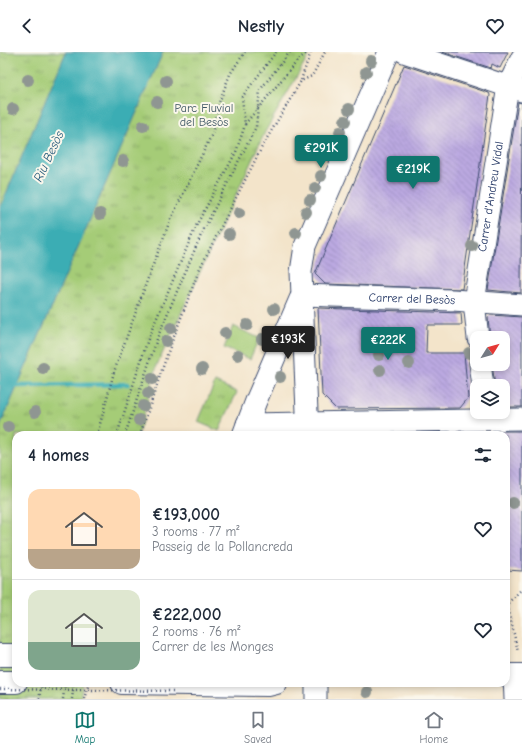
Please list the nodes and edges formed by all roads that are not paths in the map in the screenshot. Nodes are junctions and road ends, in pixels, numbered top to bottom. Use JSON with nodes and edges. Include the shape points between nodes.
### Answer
{"nodes":[{"id":1,"x":389,"y":52,"type":"edge"},
{"id":2,"x":404,"y":52,"type":"edge"},
{"id":3,"x":522,"y":57,"type":"edge"},
{"id":4,"x":515,"y":89,"type":"edge"},
{"id":5,"x":302,"y":295,"type":"junction"},
{"id":6,"x":474,"y":302,"type":"junction"},
{"id":7,"x":522,"y":305,"type":"edge"},
{"id":8,"x":477,"y":331,"type":"edge"},
{"id":9,"x":522,"y":419,"type":"edge"},
{"id":10,"x":487,"y":422,"type":"edge"},
{"id":11,"x":308,"y":429,"type":"edge"},
{"id":12,"x":245,"y":430,"type":"edge"},
{"id":13,"x":0,"y":655,"type":"edge"},
{"id":14,"x":12,"y":655,"type":"edge"},
{"id":15,"x":514,"y":675,"type":"edge"},
{"id":16,"x":0,"y":682,"type":"edge"},
{"id":17,"x":12,"y":682,"type":"edge"},
{"id":18,"x":164,"y":687,"type":"edge"},
{"id":19,"x":205,"y":687,"type":"edge"},
{"id":20,"x":316,"y":687,"type":"edge"},
{"id":21,"x":316,"y":699,"type":"edge"},
{"id":22,"x":515,"y":699,"type":"edge"}],
"edges":[{"from":1,"to":5,"type":"street","via":[[305,246],[301,272]]},
{"from":2,"to":4,"type":"street"},
{"from":3,"to":4,"type":"street","name":"Carrer d'Andreu Vidal"},
{"from":4,"to":6,"type":"street","name":"Carrer d'Andreu Vidal"},
{"from":5,"to":6,"type":"street","name":"Carrer del Besòs"},
{"from":5,"to":11,"type":"street"},
{"from":5,"to":12,"type":"street"},
{"from":6,"to":7,"type":"street","name":"Carrer del Besòs"},
{"from":6,"to":8,"type":"street","name":"Carrer d'Andreu Vidal"},
{"from":9,"to":10,"type":"street"},
{"from":10,"to":11,"type":"street"},
{"from":11,"to":12,"type":"street"},
{"from":13,"to":14,"type":"main road"},
{"from":15,"to":22,"type":"street"},
{"from":16,"to":17,"type":"main road"},
{"from":18,"to":19,"type":"main road"},
{"from":20,"to":21,"type":"street"}]}
